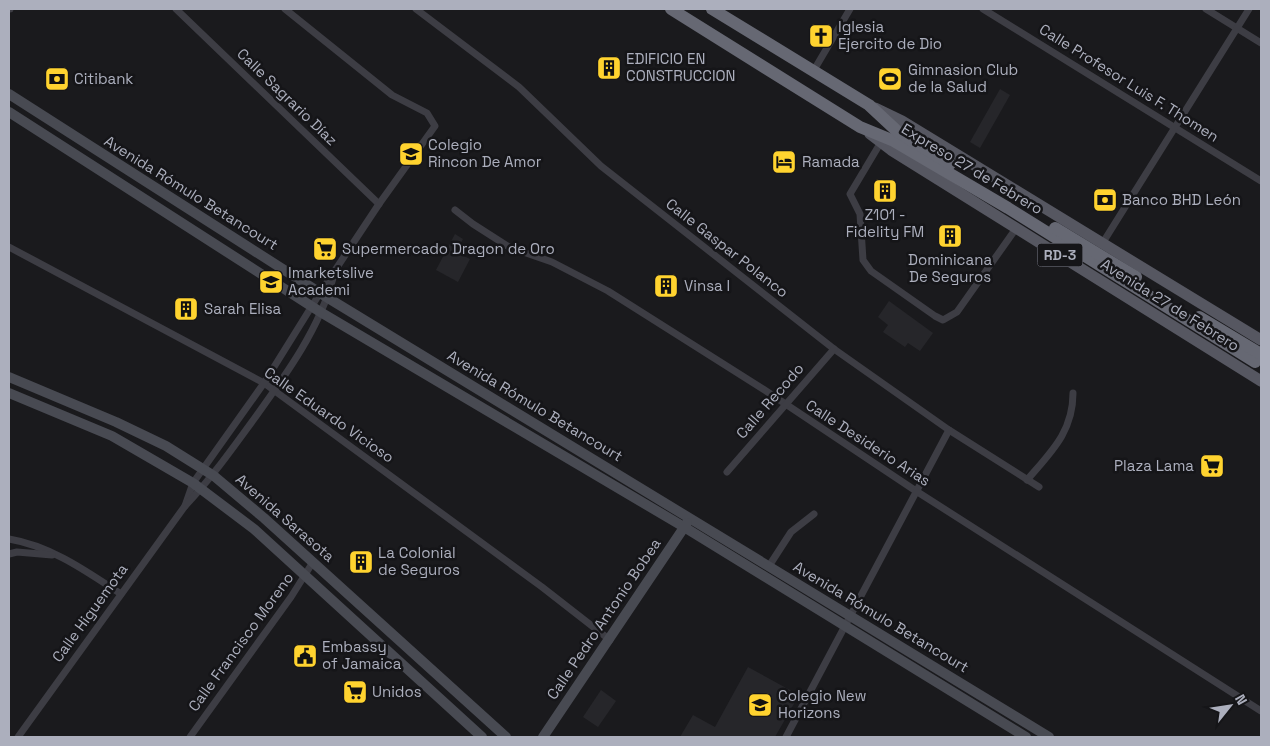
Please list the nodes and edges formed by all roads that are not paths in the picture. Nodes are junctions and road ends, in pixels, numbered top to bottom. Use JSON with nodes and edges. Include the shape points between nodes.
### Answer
{"nodes":[{"id":1,"x":176,"y":9,"type":"edge"},
{"id":2,"x":285,"y":9,"type":"edge"},
{"id":3,"x":416,"y":9,"type":"edge"},
{"id":4,"x":671,"y":9,"type":"edge"},
{"id":5,"x":712,"y":9,"type":"edge"},
{"id":6,"x":850,"y":9,"type":"edge"},
{"id":7,"x":983,"y":9,"type":"edge"},
{"id":8,"x":1206,"y":9,"type":"edge"},
{"id":9,"x":1249,"y":9,"type":"edge"},
{"id":10,"x":1237,"y":28,"type":"junction"},
{"id":11,"x":1261,"y":43,"type":"edge"},
{"id":12,"x":814,"y":70,"type":"junction"},
{"id":13,"x":9,"y":94,"type":"edge"},
{"id":14,"x":869,"y":105,"type":"junction"},
{"id":15,"x":9,"y":112,"type":"edge"},
{"id":16,"x":860,"y":127,"type":"junction"},
{"id":17,"x":1174,"y":127,"type":"junction"},
{"id":18,"x":881,"y":142,"type":"junction"},
{"id":19,"x":1261,"y":181,"type":"edge"},
{"id":20,"x":379,"y":204,"type":"junction"},
{"id":21,"x":455,"y":210,"type":"dead end"},
{"id":22,"x":1016,"y":228,"type":"junction"},
{"id":23,"x":1102,"y":244,"type":"junction"},
{"id":24,"x":9,"y":247,"type":"edge"},
{"id":25,"x":324,"y":295,"type":"junction"},
{"id":26,"x":312,"y":306,"type":"junction"},
{"id":27,"x":322,"y":313,"type":"junction"},
{"id":28,"x":1261,"y":340,"type":"edge"},
{"id":29,"x":834,"y":349,"type":"junction"},
{"id":30,"x":9,"y":376,"type":"edge"},
{"id":31,"x":1261,"y":381,"type":"edge"},
{"id":32,"x":264,"y":383,"type":"junction"},
{"id":33,"x":274,"y":390,"type":"junction"},
{"id":34,"x":9,"y":393,"type":"edge"},
{"id":35,"x":1073,"y":393,"type":"dead end"},
{"id":36,"x":786,"y":404,"type":"junction"},
{"id":37,"x":948,"y":430,"type":"junction"},
{"id":38,"x":203,"y":468,"type":"junction"},
{"id":39,"x":727,"y":472,"type":"dead end"},
{"id":40,"x":214,"y":476,"type":"junction"},
{"id":41,"x":1028,"y":480,"type":"junction"},
{"id":42,"x":198,"y":486,"type":"junction"},
{"id":43,"x":1039,"y":487,"type":"dead end"},
{"id":44,"x":916,"y":491,"type":"junction"},
{"id":45,"x":814,"y":514,"type":"dead end"},
{"id":46,"x":691,"y":518,"type":"junction"},
{"id":47,"x":684,"y":527,"type":"junction"},
{"id":48,"x":9,"y":539,"type":"edge"},
{"id":49,"x":9,"y":554,"type":"edge"},
{"id":50,"x":60,"y":557,"type":"junction"},
{"id":51,"x":313,"y":562,"type":"junction"},
{"id":52,"x":769,"y":566,"type":"junction"},
{"id":53,"x":305,"y":576,"type":"junction"},
{"id":54,"x":120,"y":594,"type":"junction"},
{"id":55,"x":849,"y":621,"type":"junction"},
{"id":56,"x":610,"y":640,"type":"junction"},
{"id":57,"x":1261,"y":711,"type":"edge"},
{"id":58,"x":18,"y":737,"type":"edge"},
{"id":59,"x":190,"y":737,"type":"edge"},
{"id":60,"x":482,"y":737,"type":"edge"},
{"id":61,"x":506,"y":737,"type":"edge"},
{"id":62,"x":543,"y":737,"type":"edge"},
{"id":63,"x":786,"y":737,"type":"edge"},
{"id":64,"x":1026,"y":737,"type":"edge"},
{"id":65,"x":1049,"y":737,"type":"edge"}],
"edges":[{"from":1,"to":20,"type":"street","name":"Calle Sagrario Díaz"},
{"from":2,"to":20,"type":"street","name":"Calle Higuemota","via":[[392,94],[427,113],[434,121],[434,131]]},
{"from":3,"to":29,"type":"street","name":"Calle Gaspar Polanco","via":[[519,88],[602,166]]},
{"from":4,"to":16,"type":"highway","name":"Expreso 27 de Febrero","number":"RD-3"},
{"from":5,"to":12,"type":"highway","name":"Expreso 27 de Febrero","number":"RD-3"},
{"from":6,"to":12,"type":"street"},
{"from":7,"to":17,"type":"street","name":"Calle Profesor Luis F. Thomen"},
{"from":8,"to":10,"type":"street"},
{"from":9,"to":10,"type":"street"},
{"from":10,"to":11,"type":"street"},
{"from":10,"to":17,"type":"street"},
{"from":12,"to":14,"type":"highway","name":"Expreso 27 de Febrero","number":"RD-3"},
{"from":13,"to":25,"type":"main road","name":"Avenida Rómulo Betancourt"},
{"from":14,"to":16,"type":"highway","name":"Expreso 27 de Febrero","number":"RD-3","via":[[898,132],[1257,358],[894,141]]},
{"from":14,"to":23,"type":"main road","name":"Avenida 27 de Febrero","number":"RD-3","via":[[902,121]]},
{"from":15,"to":26,"type":"main road","name":"Avenida Rómulo Betancourt"},
{"from":16,"to":18,"type":"main road","name":"Avenida 27 de Febrero","number":"RD-3"},
{"from":17,"to":19,"type":"street","name":"Calle Profesor Luis F. Thomen"},
{"from":17,"to":23,"type":"street"},
{"from":18,"to":22,"type":"main road","name":"Avenida 27 de Febrero","number":"RD-3"},
{"from":18,"to":22,"type":"street","via":[[850,194],[860,214],[863,260],[870,271],[935,316],[943,320],[957,312]]},
{"from":20,"to":25,"type":"street","name":"Calle Higuemota"},
{"from":21,"to":36,"type":"street","name":"Calle Desiderio Arias","via":[[509,247],[552,262],[608,291]]},
{"from":22,"to":31,"type":"main road","name":"Avenida 27 de Febrero","number":"RD-3"},
{"from":23,"to":28,"type":"main road","name":"Avenida 27 de Febrero","number":"RD-3"},
{"from":24,"to":32,"type":"street","name":"Calle Eduardo Vicioso"},
{"from":25,"to":26,"type":"street","name":"Calle Higuemota"},
{"from":25,"to":27,"type":"street","name":"Calle Higuemota"},
{"from":25,"to":46,"type":"main road","name":"Avenida Rómulo Betancourt"},
{"from":26,"to":27,"type":"main road","name":"Avenida Rómulo Betancourt"},
{"from":26,"to":32,"type":"street","name":"Calle Higuemota"},
{"from":27,"to":33,"type":"street","name":"Calle Higuemota"},
{"from":27,"to":47,"type":"main road","name":"Avenida Rómulo Betancourt"},
{"from":29,"to":36,"type":"street","name":"Calle Recodo"},
{"from":29,"to":37,"type":"street","name":"Calle Gaspar Polanco"},
{"from":30,"to":38,"type":"main road","name":"Avenida Sarasota","via":[[116,422]]},
{"from":32,"to":33,"type":"street","name":"Calle Eduardo Vicioso"},
{"from":32,"to":38,"type":"street","name":"Calle Higuemota"},
{"from":33,"to":40,"type":"street","name":"Calle Higuemota"},
{"from":33,"to":56,"type":"street","name":"Calle Eduardo Vicioso","via":[[535,581]]},
{"from":34,"to":42,"type":"main road","name":"Avenida Sarasota","via":[[112,436]]},
{"from":35,"to":41,"type":"street","via":[[1072,415],[1064,434]]},
{"from":36,"to":39,"type":"street","name":"Calle Recodo"},
{"from":36,"to":44,"type":"street","name":"Calle Desiderio Arias"},
{"from":37,"to":41,"type":"street","name":"Calle Gaspar Polanco"},
{"from":37,"to":44,"type":"street"},
{"from":38,"to":40,"type":"main road","name":"Avenida Sarasota"},
{"from":38,"to":42,"type":"street","name":"Calle Higuemota"},
{"from":40,"to":42,"type":"street","name":"Calle Higuemota"},
{"from":40,"to":51,"type":"main road","name":"Avenida Sarasota"},
{"from":41,"to":43,"type":"street","name":"Calle Gaspar Polanco"},
{"from":42,"to":53,"type":"main road","name":"Avenida Sarasota","via":[[254,529]]},
{"from":42,"to":54,"type":"street","name":"Calle Higuemota"},
{"from":44,"to":55,"type":"street"},
{"from":44,"to":57,"type":"street","name":"Calle Desiderio Arias"},
{"from":45,"to":52,"type":"street","via":[[791,532]]},
{"from":46,"to":47,"type":"main road","name":"Calle Pedro Antonio Bobea"},
{"from":46,"to":52,"type":"main road","name":"Avenida Rómulo Betancourt"},
{"from":47,"to":55,"type":"main road","name":"Avenida Rómulo Betancourt"},
{"from":47,"to":56,"type":"main road","name":"Calle Pedro Antonio Bobea"},
{"from":48,"to":50,"type":"street","via":[[41,547]]},
{"from":49,"to":50,"type":"street","via":[[40,553]]},
{"from":50,"to":54,"type":"street"},
{"from":51,"to":53,"type":"street","name":"Calle Francisco Moreno"},
{"from":51,"to":61,"type":"main road","name":"Avenida Sarasota"},
{"from":52,"to":55,"type":"main road","name":"Avenida Rómulo Betancourt"},
{"from":53,"to":59,"type":"street","name":"Calle Francisco Moreno"},
{"from":53,"to":60,"type":"main road","name":"Avenida Sarasota"},
{"from":54,"to":58,"type":"street","name":"Calle Higuemota"},
{"from":55,"to":63,"type":"street"},
{"from":55,"to":64,"type":"main road","name":"Avenida Rómulo Betancourt"},
{"from":55,"to":65,"type":"main road","name":"Avenida Rómulo Betancourt"},
{"from":56,"to":62,"type":"main road","name":"Calle Pedro Antonio Bobea"}]}
